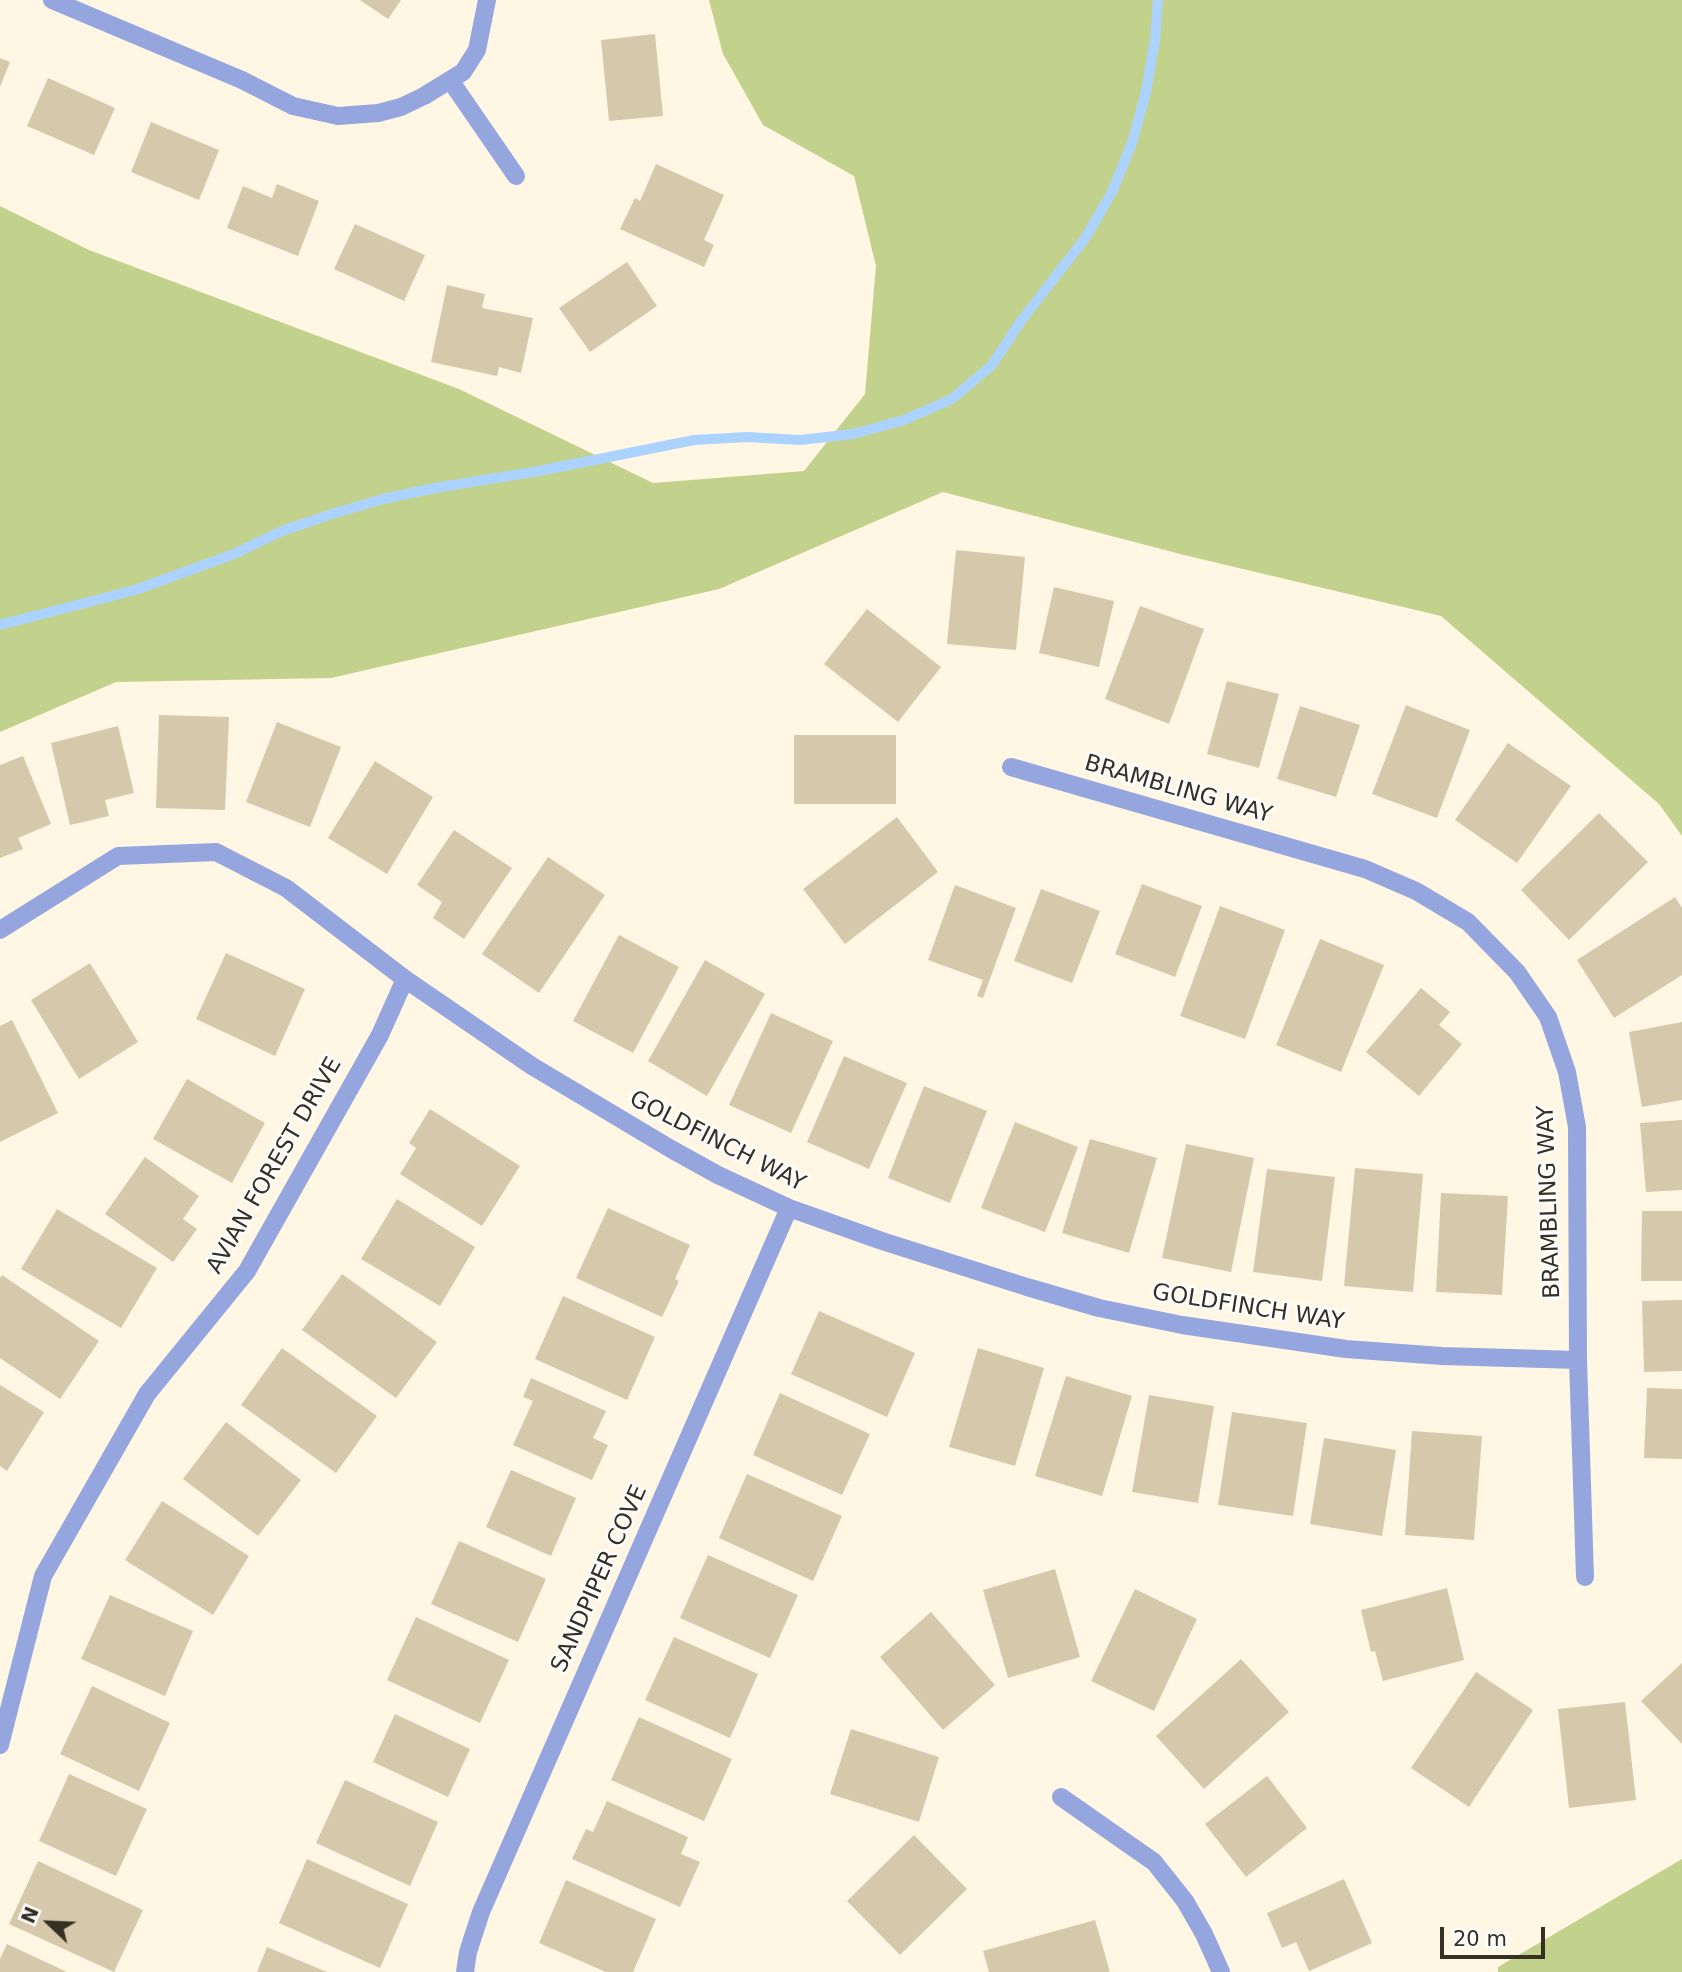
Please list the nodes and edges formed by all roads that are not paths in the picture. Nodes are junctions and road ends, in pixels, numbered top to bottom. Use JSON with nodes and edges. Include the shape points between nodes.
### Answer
{"nodes":[{"id":1,"x":52,"y":0,"type":"edge"},
{"id":2,"x":487,"y":0,"type":"edge"},
{"id":3,"x":450,"y":80,"type":"junction"},
{"id":4,"x":516,"y":176,"type":"dead end"},
{"id":5,"x":1011,"y":767,"type":"dead end"},
{"id":6,"x":0,"y":930,"type":"edge"},
{"id":7,"x":405,"y":979,"type":"junction"},
{"id":8,"x":789,"y":1208,"type":"junction"},
{"id":9,"x":1578,"y":1360,"type":"junction"},
{"id":10,"x":1585,"y":1577,"type":"dead end"},
{"id":11,"x":0,"y":1745,"type":"edge"},
{"id":12,"x":1061,"y":1797,"type":"dead end"},
{"id":13,"x":465,"y":1972,"type":"edge"},
{"id":14,"x":1221,"y":1972,"type":"edge"}],
"edges":[{"from":1,"to":3,"type":"street","via":[[242,79],[293,107],[338,116],[378,113],[401,107]]},
{"from":2,"to":3,"type":"street","via":[[477,50],[463,72]]},
{"from":3,"to":4,"type":"street"},
{"from":5,"to":9,"type":"street","name":"BRAMBLING WAY","via":[[1365,869],[1416,891],[1468,922],[1517,972],[1548,1017],[1567,1072],[1577,1127]]},
{"from":6,"to":7,"type":"street","name":"GOLDFINCH WAY","via":[[118,856],[216,852],[286,888]]},
{"from":7,"to":8,"type":"street","name":"GOLDFINCH WAY","via":[[612,1115]]},
{"from":7,"to":11,"type":"street","name":"AVIAN FOREST DRIVE","via":[[380,1035],[247,1271],[147,1394],[43,1576]]},
{"from":8,"to":9,"type":"street","name":"GOLDFINCH WAY","via":[[1027,1287],[1182,1325],[1346,1349]]},
{"from":8,"to":13,"type":"street","name":"SANDPIPER COVE","via":[[481,1912]]},
{"from":9,"to":10,"type":"street","name":"BRAMBLING WAY"},
{"from":12,"to":14,"type":"street","via":[[1154,1862],[1185,1901]]}]}
